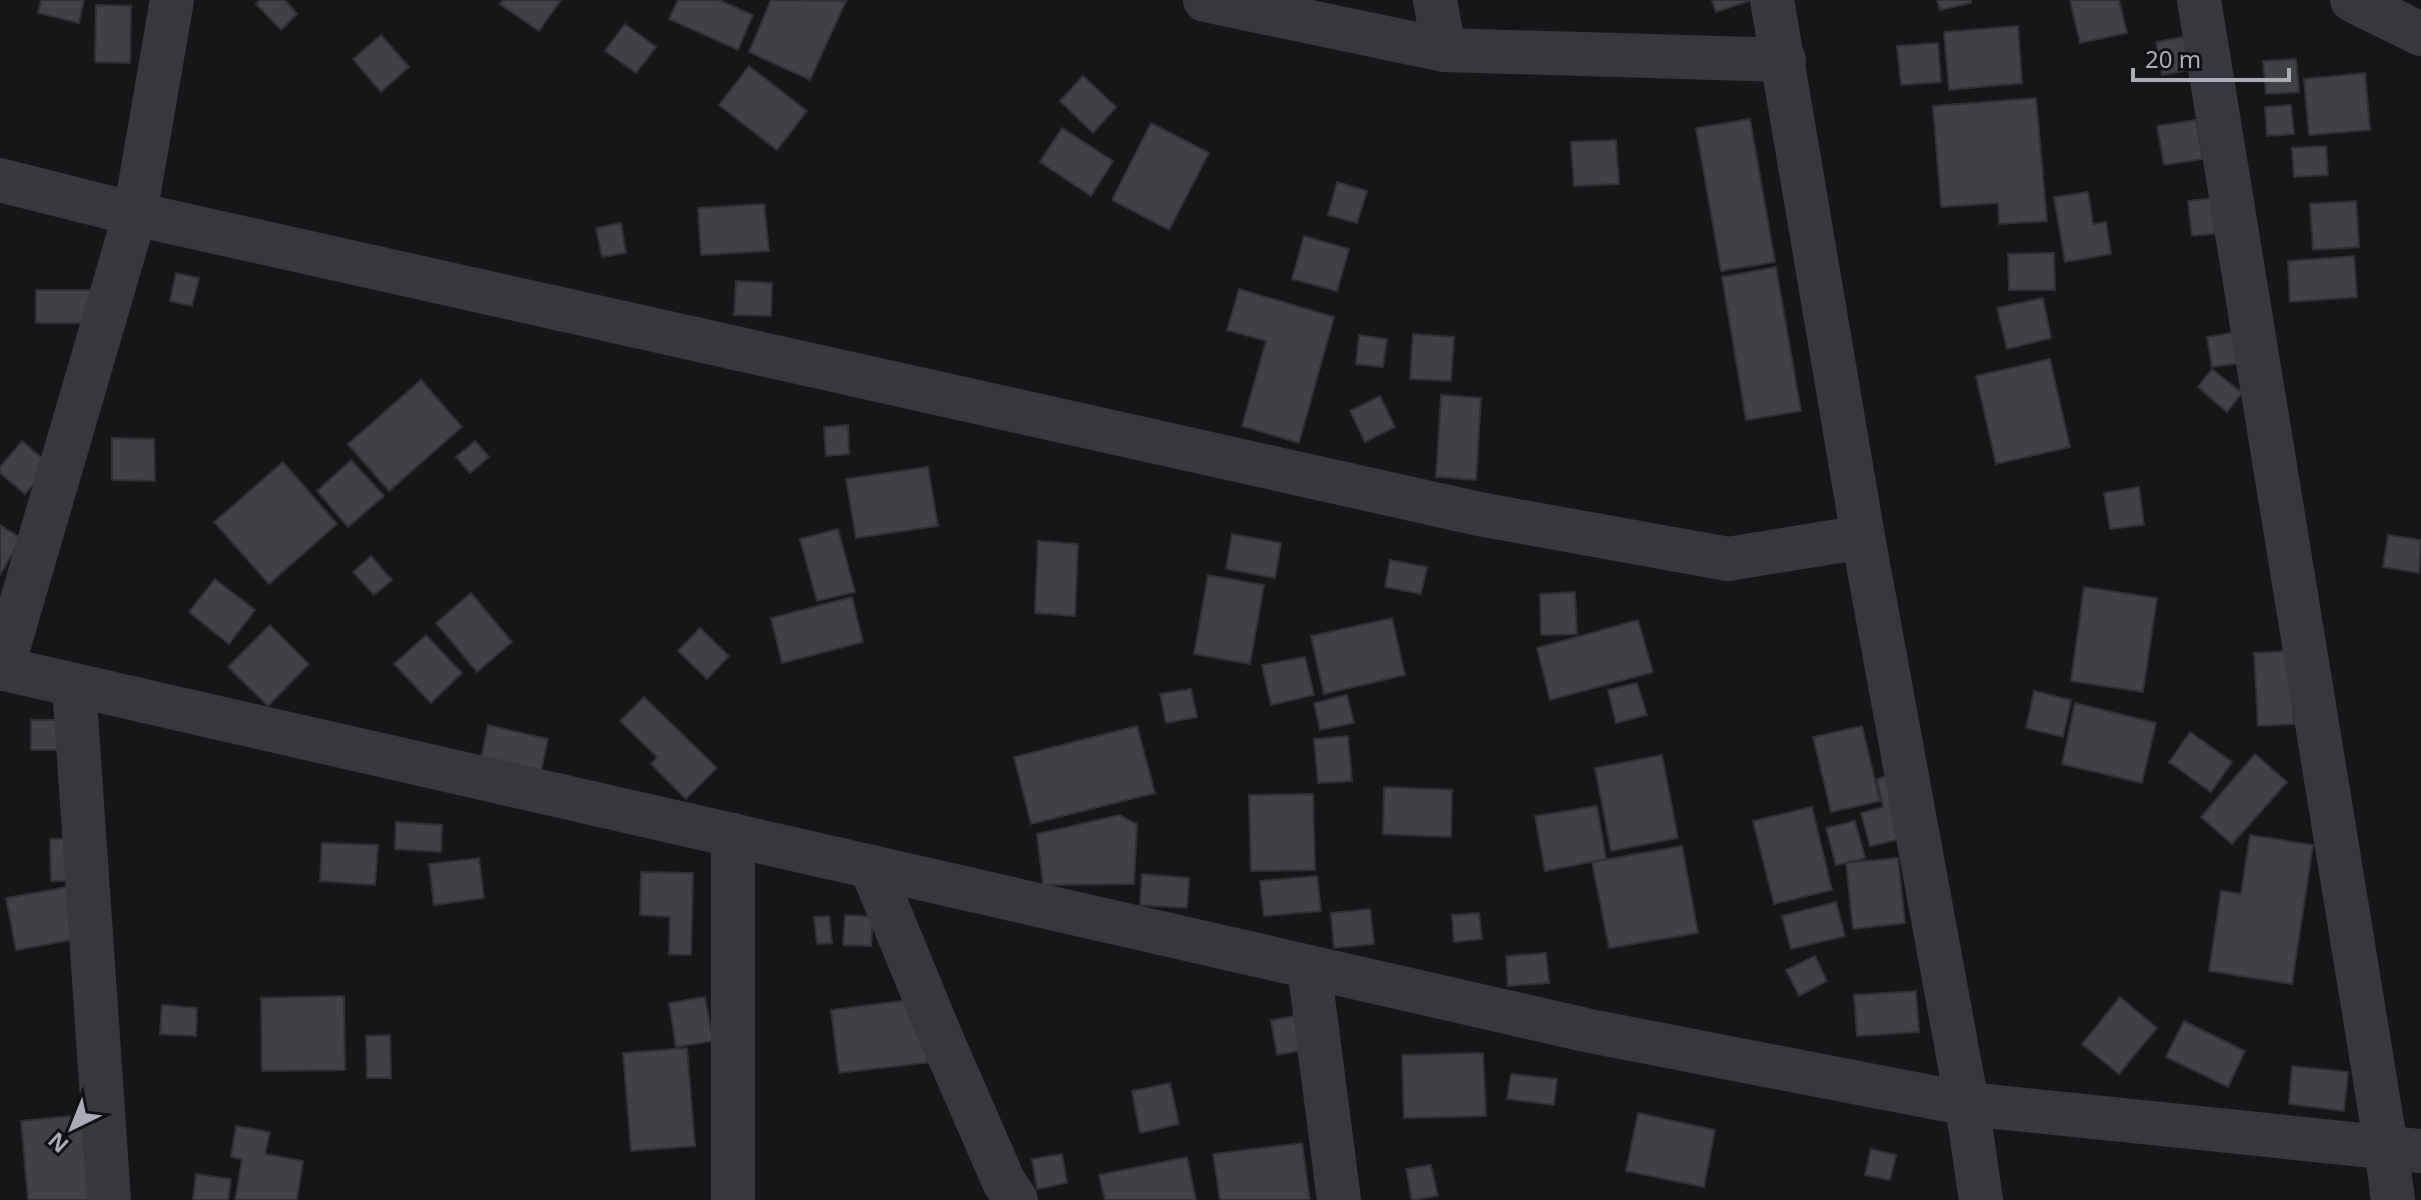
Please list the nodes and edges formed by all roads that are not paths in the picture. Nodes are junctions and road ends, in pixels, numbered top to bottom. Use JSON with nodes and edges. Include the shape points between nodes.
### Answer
{"nodes":[{"id":1,"x":172,"y":0,"type":"edge"},
{"id":2,"x":1205,"y":0,"type":"edge"},
{"id":3,"x":1435,"y":0,"type":"edge"},
{"id":4,"x":1772,"y":0,"type":"edge"},
{"id":5,"x":2199,"y":0,"type":"edge"},
{"id":6,"x":2352,"y":0,"type":"edge"},
{"id":7,"x":2421,"y":34,"type":"edge"},
{"id":8,"x":1444,"y":50,"type":"junction"},
{"id":9,"x":1784,"y":60,"type":"junction"},
{"id":10,"x":0,"y":180,"type":"edge"},
{"id":11,"x":135,"y":214,"type":"junction"},
{"id":12,"x":1863,"y":537,"type":"junction"},
{"id":13,"x":1,"y":669,"type":"edge"},
{"id":14,"x":74,"y":685,"type":"junction"},
{"id":15,"x":733,"y":835,"type":"junction"},
{"id":16,"x":871,"y":867,"type":"junction"},
{"id":17,"x":1309,"y":967,"type":"junction"},
{"id":18,"x":1967,"y":1104,"type":"junction"},
{"id":19,"x":2404,"y":1149,"type":"edge"},
{"id":20,"x":109,"y":1200,"type":"edge"},
{"id":21,"x":733,"y":1200,"type":"edge"},
{"id":22,"x":1016,"y":1200,"type":"edge"},
{"id":23,"x":1339,"y":1200,"type":"edge"},
{"id":24,"x":1981,"y":1200,"type":"edge"},
{"id":25,"x":2393,"y":1200,"type":"edge"}],
"edges":[{"from":1,"to":11,"type":"street"},
{"from":2,"to":8,"type":"street"},
{"from":3,"to":8,"type":"street"},
{"from":4,"to":9,"type":"street"},
{"from":5,"to":19,"type":"street"},
{"from":6,"to":7,"type":"street"},
{"from":8,"to":9,"type":"street"},
{"from":9,"to":12,"type":"street"},
{"from":10,"to":11,"type":"street"},
{"from":11,"to":12,"type":"street","via":[[1479,514],[1728,559]]},
{"from":11,"to":13,"type":"street"},
{"from":12,"to":18,"type":"street"},
{"from":13,"to":14,"type":"street"},
{"from":14,"to":15,"type":"street"},
{"from":14,"to":20,"type":"street"},
{"from":15,"to":16,"type":"street"},
{"from":15,"to":21,"type":"street"},
{"from":16,"to":17,"type":"street"},
{"from":16,"to":22,"type":"street"},
{"from":17,"to":18,"type":"street","via":[[1590,1031]]},
{"from":17,"to":23,"type":"street"},
{"from":18,"to":19,"type":"street"},
{"from":18,"to":24,"type":"street"},
{"from":19,"to":25,"type":"street"}]}
